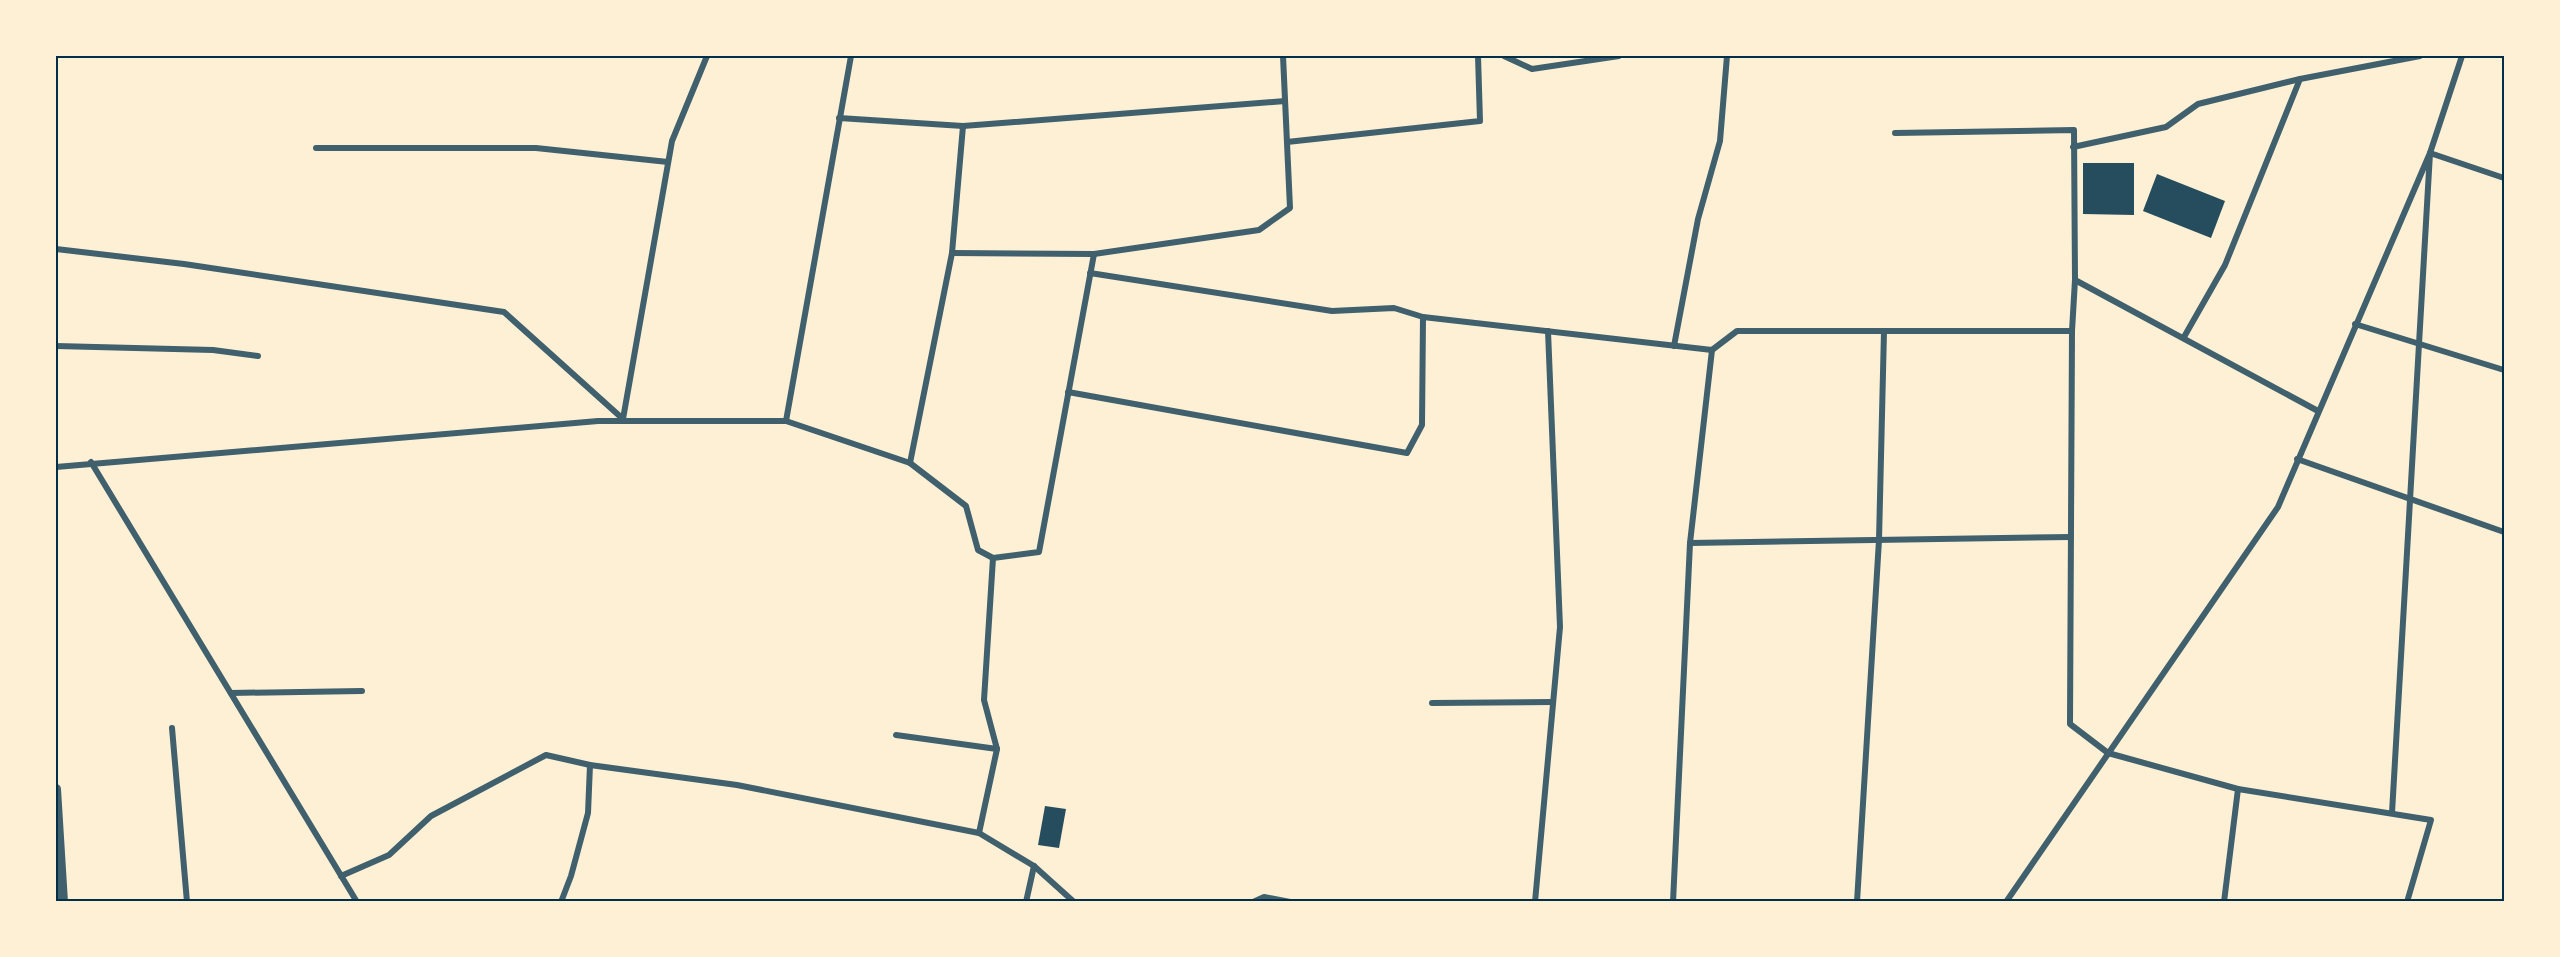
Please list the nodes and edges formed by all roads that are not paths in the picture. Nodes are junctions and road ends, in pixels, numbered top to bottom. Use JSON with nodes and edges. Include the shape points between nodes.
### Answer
{"nodes":[{"id":1,"x":707,"y":56,"type":"edge"},
{"id":2,"x":851,"y":56,"type":"edge"},
{"id":3,"x":1283,"y":56,"type":"edge"},
{"id":4,"x":1478,"y":56,"type":"edge"},
{"id":5,"x":1504,"y":56,"type":"edge"},
{"id":6,"x":1619,"y":56,"type":"edge"},
{"id":7,"x":1727,"y":56,"type":"edge"},
{"id":8,"x":2420,"y":56,"type":"edge"},
{"id":9,"x":2462,"y":56,"type":"edge"},
{"id":10,"x":2300,"y":79,"type":"junction"},
{"id":11,"x":1285,"y":101,"type":"junction"},
{"id":12,"x":839,"y":118,"type":"junction"},
{"id":13,"x":963,"y":126,"type":"junction"},
{"id":14,"x":1895,"y":134,"type":"dead end"},
{"id":15,"x":1287,"y":142,"type":"junction"},
{"id":16,"x":2073,"y":147,"type":"junction"},
{"id":17,"x":316,"y":148,"type":"dead end"},
{"id":18,"x":2430,"y":153,"type":"junction"},
{"id":19,"x":668,"y":162,"type":"junction"},
{"id":20,"x":2505,"y":178,"type":"edge"},
{"id":21,"x":56,"y":249,"type":"edge"},
{"id":22,"x":952,"y":253,"type":"junction"},
{"id":23,"x":1094,"y":254,"type":"junction"},
{"id":24,"x":1090,"y":273,"type":"junction"},
{"id":25,"x":2075,"y":280,"type":"junction"},
{"id":26,"x":1423,"y":317,"type":"junction"},
{"id":27,"x":2355,"y":324,"type":"junction"},
{"id":28,"x":1548,"y":331,"type":"junction"},
{"id":29,"x":1884,"y":331,"type":"junction"},
{"id":30,"x":2072,"y":331,"type":"junction"},
{"id":31,"x":2184,"y":337,"type":"junction"},
{"id":32,"x":2420,"y":344,"type":"junction"},
{"id":33,"x":56,"y":346,"type":"edge"},
{"id":34,"x":1674,"y":346,"type":"junction"},
{"id":35,"x":1712,"y":350,"type":"junction"},
{"id":36,"x":258,"y":356,"type":"dead end"},
{"id":37,"x":2505,"y":370,"type":"edge"},
{"id":38,"x":1068,"y":392,"type":"junction"},
{"id":39,"x":2318,"y":411,"type":"junction"},
{"id":40,"x":623,"y":419,"type":"junction"},
{"id":41,"x":786,"y":421,"type":"junction"},
{"id":42,"x":2297,"y":459,"type":"junction"},
{"id":43,"x":91,"y":462,"type":"junction"},
{"id":44,"x":910,"y":463,"type":"junction"},
{"id":45,"x":56,"y":467,"type":"edge"},
{"id":46,"x":2410,"y":500,"type":"junction"},
{"id":47,"x":2505,"y":532,"type":"edge"},
{"id":48,"x":2071,"y":537,"type":"junction"},
{"id":49,"x":1879,"y":540,"type":"junction"},
{"id":50,"x":1690,"y":543,"type":"junction"},
{"id":51,"x":993,"y":558,"type":"junction"},
{"id":52,"x":362,"y":691,"type":"dead end"},
{"id":53,"x":231,"y":693,"type":"junction"},
{"id":54,"x":1553,"y":702,"type":"junction"},
{"id":55,"x":1432,"y":703,"type":"dead end"},
{"id":56,"x":172,"y":728,"type":"dead end"},
{"id":57,"x":896,"y":735,"type":"dead end"},
{"id":58,"x":998,"y":749,"type":"junction"},
{"id":59,"x":2108,"y":753,"type":"junction"},
{"id":60,"x":590,"y":765,"type":"junction"},
{"id":61,"x":56,"y":789,"type":"edge"},
{"id":62,"x":2238,"y":789,"type":"junction"},
{"id":63,"x":2392,"y":813,"type":"junction"},
{"id":64,"x":979,"y":833,"type":"junction"},
{"id":65,"x":1034,"y":866,"type":"junction"},
{"id":66,"x":341,"y":876,"type":"junction"},
{"id":67,"x":63,"y":902,"type":"edge"},
{"id":68,"x":187,"y":902,"type":"edge"},
{"id":69,"x":357,"y":902,"type":"edge"},
{"id":70,"x":561,"y":902,"type":"edge"},
{"id":71,"x":1026,"y":902,"type":"edge"},
{"id":72,"x":1074,"y":902,"type":"edge"},
{"id":73,"x":1253,"y":902,"type":"edge"},
{"id":74,"x":1290,"y":902,"type":"edge"},
{"id":75,"x":1535,"y":902,"type":"edge"},
{"id":76,"x":1673,"y":902,"type":"edge"},
{"id":77,"x":1857,"y":902,"type":"edge"},
{"id":78,"x":2006,"y":902,"type":"edge"},
{"id":79,"x":2224,"y":902,"type":"edge"},
{"id":80,"x":2407,"y":902,"type":"edge"}],
"edges":[{"from":1,"to":19,"type":"street","via":[[672,141]]},
{"from":2,"to":12,"type":"street"},
{"from":3,"to":11,"type":"street"},
{"from":4,"to":15,"type":"street","via":[[1480,121]]},
{"from":5,"to":6,"type":"street","via":[[1532,69]]},
{"from":7,"to":34,"type":"street","via":[[1720,141],[1698,219]]},
{"from":8,"to":10,"type":"street"},
{"from":9,"to":18,"type":"street"},
{"from":10,"to":16,"type":"street","via":[[2198,104],[2166,127]]},
{"from":10,"to":31,"type":"street","via":[[2225,265]]},
{"from":11,"to":13,"type":"street"},
{"from":11,"to":15,"type":"street"},
{"from":12,"to":13,"type":"street"},
{"from":12,"to":41,"type":"street"},
{"from":13,"to":22,"type":"street"},
{"from":14,"to":16,"type":"street","via":[[2074,130]]},
{"from":15,"to":23,"type":"street","via":[[1290,208],[1259,230]]},
{"from":16,"to":25,"type":"street"},
{"from":17,"to":19,"type":"street","via":[[536,148]]},
{"from":18,"to":20,"type":"street"},
{"from":18,"to":27,"type":"street"},
{"from":18,"to":32,"type":"street"},
{"from":19,"to":40,"type":"street"},
{"from":21,"to":40,"type":"street","via":[[504,312]]},
{"from":22,"to":23,"type":"street"},
{"from":22,"to":44,"type":"street"},
{"from":23,"to":24,"type":"street"},
{"from":24,"to":26,"type":"street","via":[[1332,311],[1394,308]]},
{"from":24,"to":38,"type":"street"},
{"from":25,"to":30,"type":"street"},
{"from":25,"to":31,"type":"street"},
{"from":26,"to":28,"type":"street"},
{"from":26,"to":38,"type":"street","via":[[1422,426],[1407,453]]},
{"from":27,"to":32,"type":"street"},
{"from":27,"to":39,"type":"street"},
{"from":28,"to":34,"type":"street"},
{"from":28,"to":54,"type":"street","via":[[1560,627]]},
{"from":29,"to":30,"type":"street"},
{"from":29,"to":35,"type":"street","via":[[1737,331]]},
{"from":29,"to":49,"type":"street"},
{"from":30,"to":48,"type":"street"},
{"from":31,"to":39,"type":"street"},
{"from":32,"to":37,"type":"street"},
{"from":32,"to":46,"type":"street"},
{"from":33,"to":36,"type":"street","via":[[213,350]]},
{"from":34,"to":35,"type":"street"},
{"from":35,"to":50,"type":"street"},
{"from":38,"to":51,"type":"street","via":[[1039,552]]},
{"from":39,"to":42,"type":"street"},
{"from":40,"to":41,"type":"street"},
{"from":40,"to":43,"type":"street"},
{"from":41,"to":44,"type":"street"},
{"from":42,"to":46,"type":"street"},
{"from":42,"to":59,"type":"street","via":[[2278,507]]},
{"from":43,"to":45,"type":"street"},
{"from":43,"to":53,"type":"street"},
{"from":44,"to":51,"type":"street","via":[[966,507],[978,550]]},
{"from":46,"to":47,"type":"street"},
{"from":46,"to":63,"type":"street"},
{"from":48,"to":49,"type":"street"},
{"from":48,"to":59,"type":"street","via":[[2070,724]]},
{"from":49,"to":50,"type":"street"},
{"from":49,"to":77,"type":"street"},
{"from":50,"to":76,"type":"street"},
{"from":51,"to":58,"type":"street","via":[[984,700]]},
{"from":52,"to":53,"type":"street"},
{"from":53,"to":66,"type":"street"},
{"from":54,"to":55,"type":"street"},
{"from":54,"to":75,"type":"street"},
{"from":56,"to":68,"type":"street"},
{"from":57,"to":58,"type":"street"},
{"from":58,"to":64,"type":"street"},
{"from":59,"to":62,"type":"street"},
{"from":59,"to":78,"type":"street"},
{"from":60,"to":64,"type":"street","via":[[737,785]]},
{"from":60,"to":66,"type":"street","via":[[546,754],[431,816],[389,855]]},
{"from":60,"to":70,"type":"street","via":[[588,813]]},
{"from":61,"to":67,"type":"street"},
{"from":62,"to":63,"type":"street"},
{"from":62,"to":79,"type":"street"},
{"from":63,"to":80,"type":"street","via":[[2431,820]]},
{"from":64,"to":65,"type":"street"},
{"from":65,"to":71,"type":"street"},
{"from":65,"to":72,"type":"street"},
{"from":66,"to":69,"type":"street"},
{"from":73,"to":74,"type":"street","via":[[1264,897]]}]}
